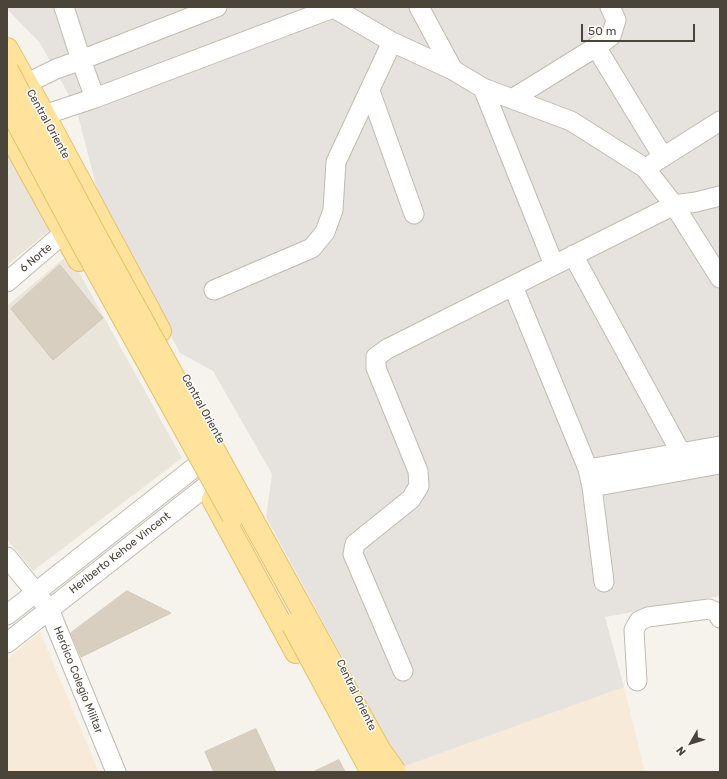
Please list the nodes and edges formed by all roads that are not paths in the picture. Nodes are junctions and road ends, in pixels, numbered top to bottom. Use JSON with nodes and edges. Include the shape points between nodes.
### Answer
{"nodes":[{"id":1,"x":64,"y":7,"type":"edge"},
{"id":2,"x":217,"y":7,"type":"edge"},
{"id":3,"x":333,"y":7,"type":"edge"},
{"id":4,"x":419,"y":7,"type":"edge"},
{"id":5,"x":610,"y":7,"type":"edge"},
{"id":6,"x":392,"y":42,"type":"junction"},
{"id":7,"x":596,"y":48,"type":"junction"},
{"id":8,"x":7,"y":49,"type":"edge"},
{"id":9,"x":81,"y":60,"type":"junction"},
{"id":10,"x":7,"y":70,"type":"edge"},
{"id":11,"x":453,"y":70,"type":"junction"},
{"id":12,"x":16,"y":88,"type":"edge"},
{"id":13,"x":483,"y":88,"type":"junction"},
{"id":14,"x":370,"y":91,"type":"junction"},
{"id":15,"x":95,"y":98,"type":"junction"},
{"id":16,"x":512,"y":98,"type":"junction"},
{"id":17,"x":7,"y":103,"type":"edge"},
{"id":18,"x":44,"y":115,"type":"junction"},
{"id":19,"x":720,"y":121,"type":"edge"},
{"id":20,"x":7,"y":128,"type":"edge"},
{"id":21,"x":663,"y":157,"type":"junction"},
{"id":22,"x":645,"y":168,"type":"junction"},
{"id":23,"x":720,"y":196,"type":"edge"},
{"id":24,"x":674,"y":205,"type":"junction"},
{"id":25,"x":414,"y":214,"type":"dead end"},
{"id":26,"x":64,"y":234,"type":"junction"},
{"id":27,"x":573,"y":255,"type":"junction"},
{"id":28,"x":554,"y":264,"type":"junction"},
{"id":29,"x":720,"y":278,"type":"edge"},
{"id":30,"x":7,"y":282,"type":"edge"},
{"id":31,"x":513,"y":286,"type":"junction"},
{"id":32,"x":214,"y":290,"type":"dead end"},
{"id":33,"x":222,"y":445,"type":"junction"},
{"id":34,"x":720,"y":446,"type":"edge"},
{"id":35,"x":683,"y":462,"type":"junction"},
{"id":36,"x":720,"y":464,"type":"edge"},
{"id":37,"x":233,"y":465,"type":"junction"},
{"id":38,"x":195,"y":466,"type":"junction"},
{"id":39,"x":590,"y":478,"type":"junction"},
{"id":40,"x":206,"y":486,"type":"junction"},
{"id":41,"x":7,"y":557,"type":"edge"},
{"id":42,"x":604,"y":582,"type":"dead end"},
{"id":43,"x":36,"y":592,"type":"junction"},
{"id":44,"x":49,"y":609,"type":"junction"},
{"id":45,"x":7,"y":615,"type":"edge"},
{"id":46,"x":720,"y":618,"type":"edge"},
{"id":47,"x":7,"y":643,"type":"edge"},
{"id":48,"x":403,"y":671,"type":"dead end"},
{"id":49,"x":637,"y":681,"type":"dead end"},
{"id":50,"x":116,"y":772,"type":"edge"},
{"id":51,"x":362,"y":772,"type":"edge"},
{"id":52,"x":372,"y":772,"type":"edge"},
{"id":53,"x":394,"y":772,"type":"edge"}],
"edges":[{"from":1,"to":9,"type":"street"},
{"from":2,"to":9,"type":"street"},
{"from":3,"to":6,"type":"street"},
{"from":3,"to":15,"type":"street"},
{"from":4,"to":11,"type":"street"},
{"from":5,"to":7,"type":"street","via":[[616,20],[611,36]]},
{"from":6,"to":11,"type":"street"},
{"from":6,"to":14,"type":"street"},
{"from":7,"to":16,"type":"street"},
{"from":7,"to":21,"type":"street"},
{"from":8,"to":12,"type":"main road","name":"Central Oriente"},
{"from":9,"to":12,"type":"street"},
{"from":9,"to":15,"type":"street"},
{"from":10,"to":53,"type":"main road","bridge":true,"via":[[96,237],[380,751]]},
{"from":11,"to":13,"type":"street"},
{"from":12,"to":18,"type":"main road","name":"Central Oriente"},
{"from":13,"to":16,"type":"street"},
{"from":13,"to":28,"type":"street"},
{"from":14,"to":25,"type":"street"},
{"from":14,"to":32,"type":"street","via":[[336,162],[333,210],[325,232],[312,248]]},
{"from":15,"to":18,"type":"street"},
{"from":16,"to":22,"type":"street","via":[[571,121]]},
{"from":17,"to":52,"type":"main road","bridge":true},
{"from":18,"to":20,"type":"street"},
{"from":18,"to":33,"type":"main road","name":"Central Oriente"},
{"from":19,"to":21,"type":"street"},
{"from":20,"to":26,"type":"main road"},
{"from":21,"to":22,"type":"street"},
{"from":22,"to":24,"type":"street"},
{"from":23,"to":24,"type":"street"},
{"from":24,"to":27,"type":"street"},
{"from":24,"to":29,"type":"street"},
{"from":26,"to":30,"type":"street","name":"6 Norte"},
{"from":26,"to":38,"type":"main road"},
{"from":27,"to":28,"type":"street"},
{"from":27,"to":35,"type":"street"},
{"from":28,"to":31,"type":"street"},
{"from":31,"to":39,"type":"street"},
{"from":31,"to":48,"type":"street","via":[[387,349],[376,357],[376,368],[418,471],[419,486],[411,499],[355,544],[353,554]]},
{"from":33,"to":37,"type":"main road","name":"Central Oriente"},
{"from":33,"to":38,"type":"street","name":"Heriberto Kehoe Vincent"},
{"from":34,"to":35,"type":"street"},
{"from":35,"to":36,"type":"street"},
{"from":35,"to":39,"type":"street"},
{"from":37,"to":40,"type":"street","name":"Heriberto Kehoe Vincent"},
{"from":37,"to":53,"type":"main road","name":"Central Oriente","via":[[349,679]]},
{"from":38,"to":40,"type":"main road"},
{"from":38,"to":43,"type":"street","name":"Heriberto Kehoe Vincent"},
{"from":39,"to":42,"type":"street"},
{"from":40,"to":44,"type":"street","name":"Heriberto Kehoe Vincent"},
{"from":40,"to":51,"type":"main road"},
{"from":41,"to":43,"type":"street","name":"Heróico Colegio Militar"},
{"from":43,"to":44,"type":"street","name":"Heróico Colegio Militar"},
{"from":43,"to":45,"type":"street","name":"Heriberto Kehoe Vincent"},
{"from":44,"to":47,"type":"street","name":"Heriberto Kehoe Vincent"},
{"from":44,"to":50,"type":"street","name":"Heróico Colegio Militar"},
{"from":46,"to":49,"type":"street","via":[[718,613],[709,609],[648,617],[639,621],[634,630]]}]}
